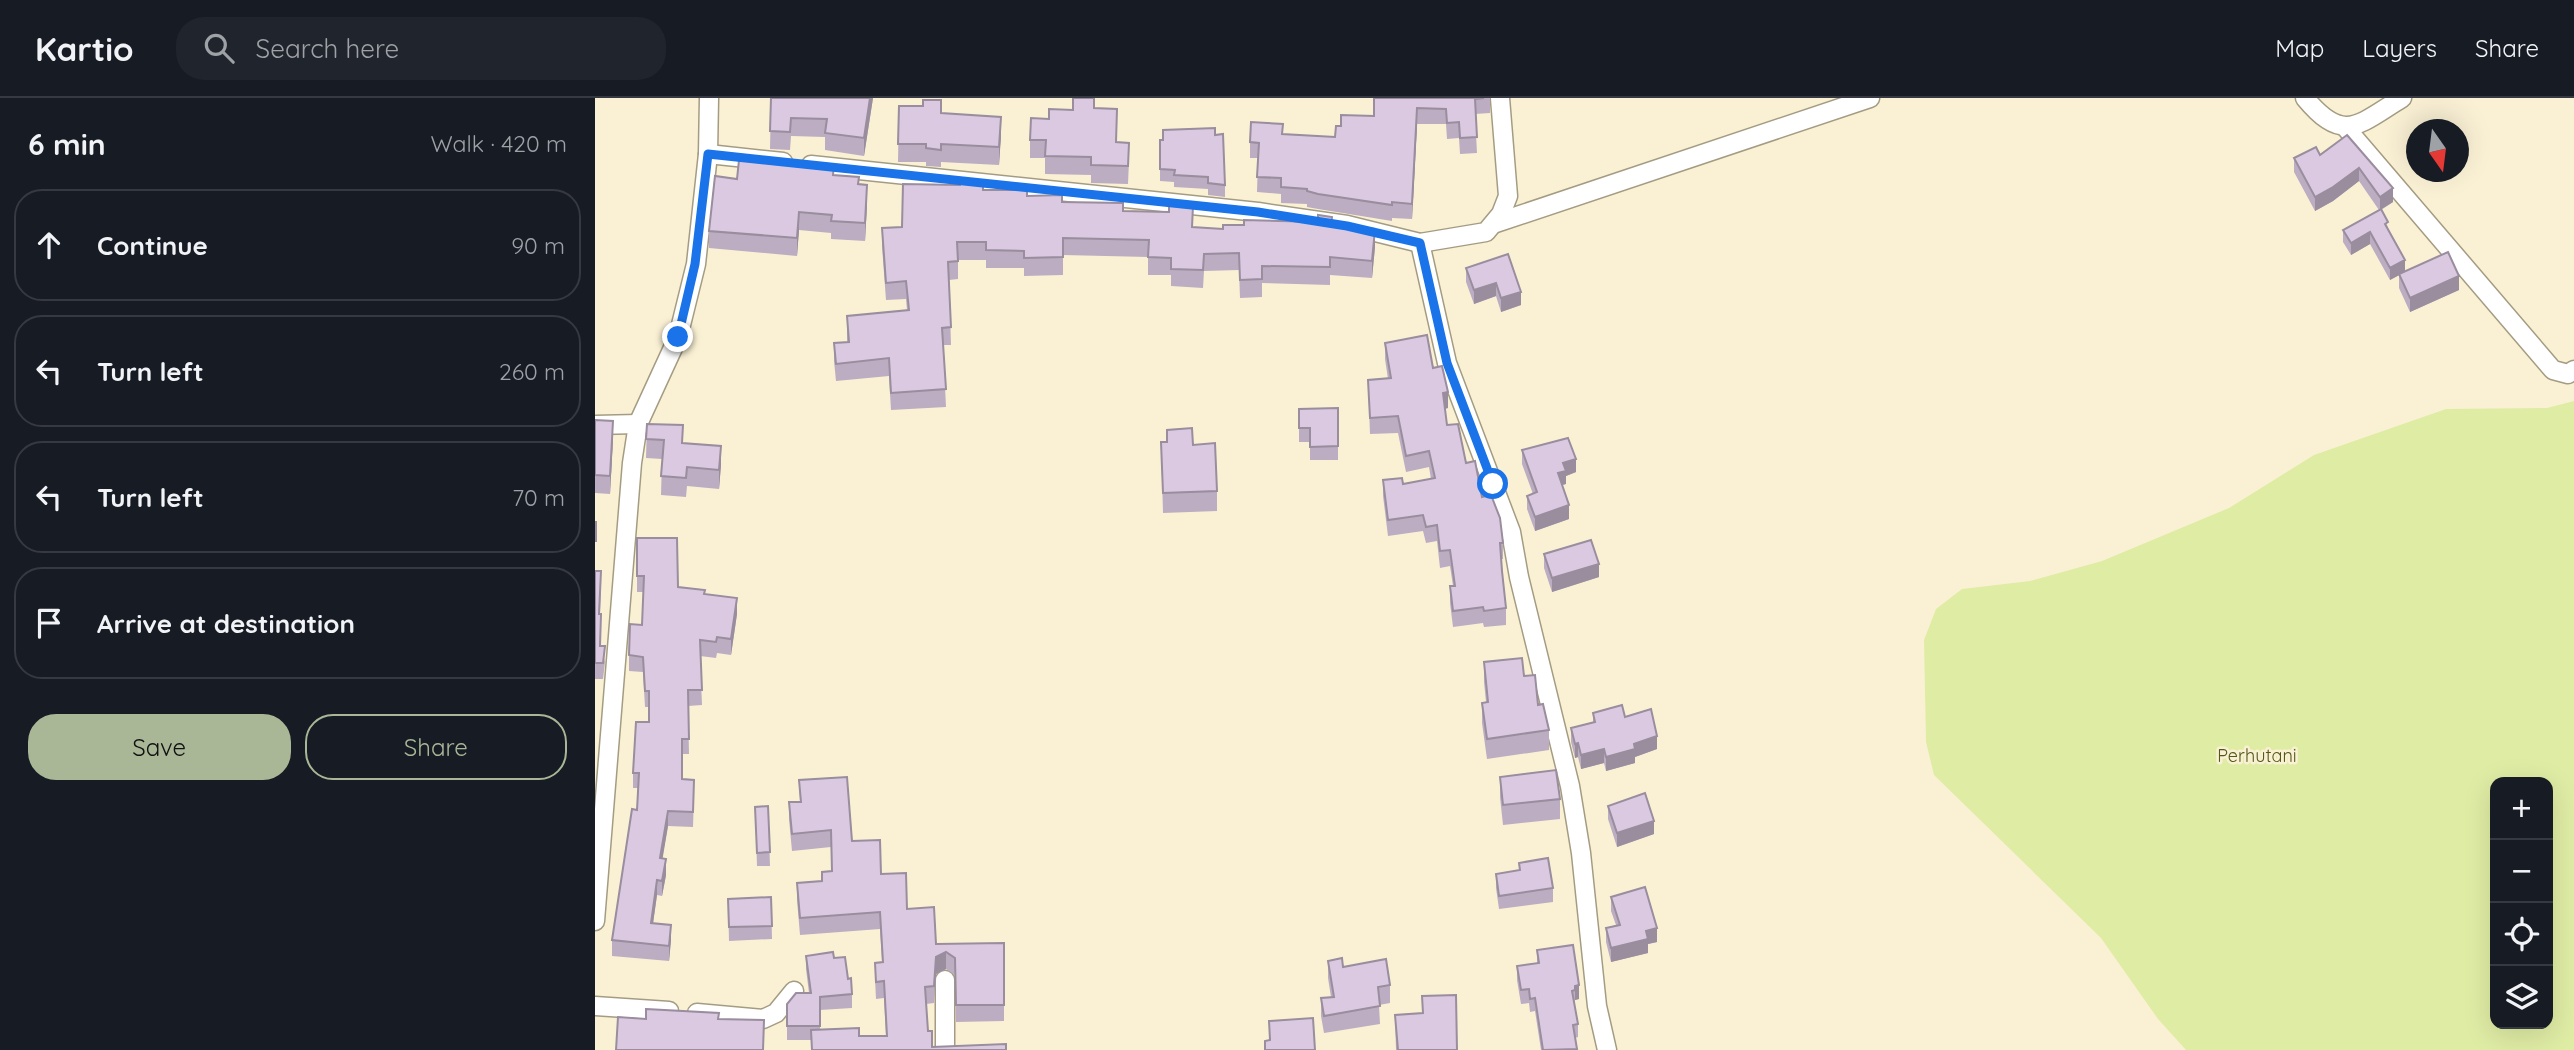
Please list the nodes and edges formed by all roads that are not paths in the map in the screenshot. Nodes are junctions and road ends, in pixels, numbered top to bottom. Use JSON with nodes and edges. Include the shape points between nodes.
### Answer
{"nodes":[{"id":1,"x":709,"y":98,"type":"edge"},
{"id":2,"x":1500,"y":98,"type":"edge"},
{"id":3,"x":1870,"y":98,"type":"edge"},
{"id":4,"x":2305,"y":98,"type":"edge"},
{"id":5,"x":2402,"y":98,"type":"edge"},
{"id":6,"x":2346,"y":128,"type":"junction"},
{"id":7,"x":708,"y":154,"type":"junction"},
{"id":8,"x":1496,"y":223,"type":"junction"},
{"id":9,"x":1420,"y":243,"type":"junction"},
{"id":10,"x":2574,"y":370,"type":"edge"},
{"id":11,"x":638,"y":424,"type":"junction"},
{"id":12,"x":595,"y":425,"type":"edge"},
{"id":13,"x":601,"y":758,"type":"edge"},
{"id":14,"x":595,"y":921,"type":"edge"},
{"id":15,"x":945,"y":980,"type":"dead end"},
{"id":16,"x":794,"y":991,"type":"edge"},
{"id":17,"x":595,"y":1006,"type":"edge"},
{"id":18,"x":945,"y":1050,"type":"edge"},
{"id":19,"x":1607,"y":1050,"type":"edge"}],
"edges":[{"from":1,"to":7,"type":"street"},
{"from":2,"to":8,"type":"street","via":[[1507,196]]},
{"from":3,"to":8,"type":"street"},
{"from":4,"to":6,"type":"street","via":[[2331,122]]},
{"from":5,"to":6,"type":"street"},
{"from":6,"to":10,"type":"street","via":[[2553,370],[2568,374]]},
{"from":7,"to":9,"type":"street","via":[[1258,212]]},
{"from":7,"to":11,"type":"street","via":[[695,264],[678,337]]},
{"from":8,"to":9,"type":"street","via":[[1486,232]]},
{"from":9,"to":19,"type":"street","via":[[1447,363],[1511,532],[1570,786],[1597,1006]]},
{"from":11,"to":12,"type":"street"},
{"from":11,"to":13,"type":"street"},
{"from":13,"to":14,"type":"street"},
{"from":15,"to":18,"type":"street"},
{"from":16,"to":17,"type":"street","via":[[776,1013],[763,1019]]}]}
